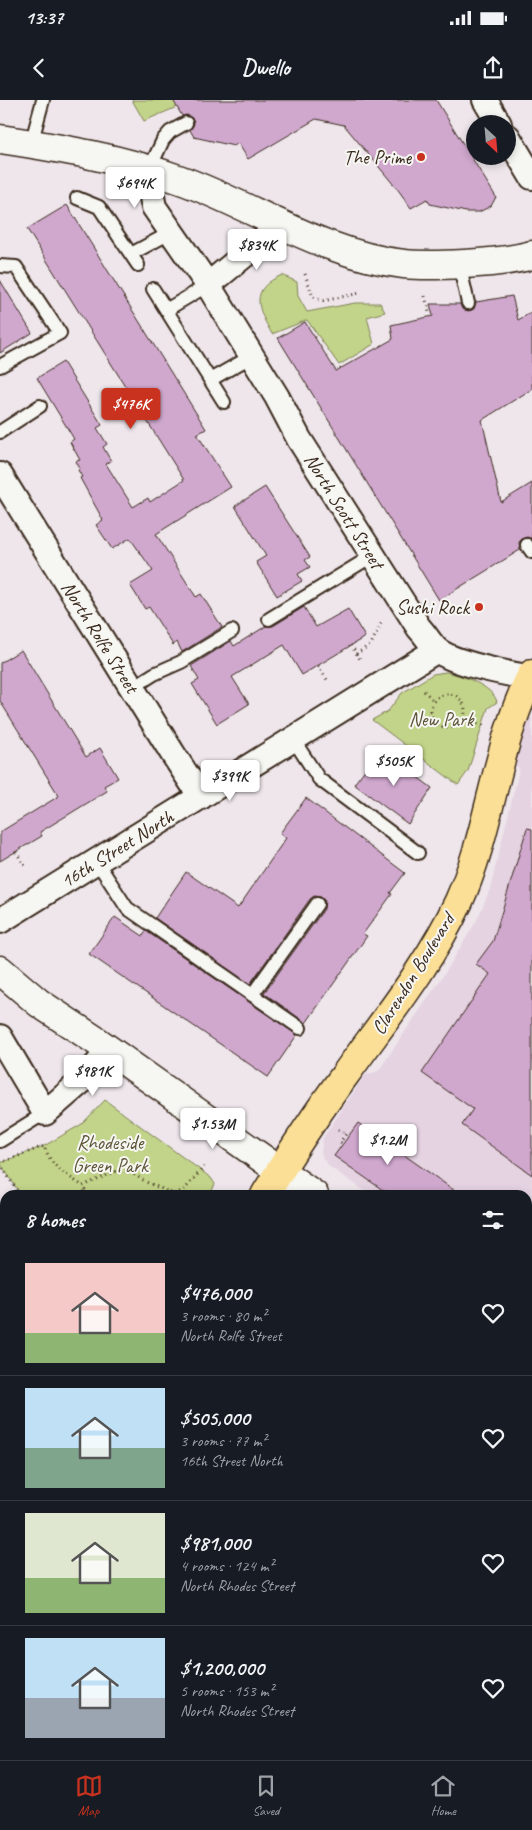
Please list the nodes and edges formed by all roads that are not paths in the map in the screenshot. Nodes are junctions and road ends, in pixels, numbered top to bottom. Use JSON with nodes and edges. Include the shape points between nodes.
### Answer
{"nodes":[{"id":1,"x":43,"y":100,"type":"edge"},
{"id":2,"x":485,"y":100,"type":"edge"},
{"id":3,"x":494,"y":115,"type":"edge"},
{"id":4,"x":186,"y":123,"type":"dead end"},
{"id":5,"x":0,"y":140,"type":"edge"},
{"id":6,"x":31,"y":144,"type":"junction"},
{"id":7,"x":516,"y":150,"type":"edge"},
{"id":8,"x":149,"y":170,"type":"junction"},
{"id":9,"x":532,"y":177,"type":"edge"},
{"id":10,"x":77,"y":198,"type":"dead end"},
{"id":11,"x":281,"y":225,"type":"junction"},
{"id":12,"x":170,"y":233,"type":"junction"},
{"id":13,"x":532,"y":255,"type":"edge"},
{"id":14,"x":459,"y":264,"type":"junction"},
{"id":15,"x":0,"y":266,"type":"edge"},
{"id":16,"x":208,"y":285,"type":"junction"},
{"id":17,"x":153,"y":289,"type":"dead end"},
{"id":18,"x":468,"y":303,"type":"dead end"},
{"id":19,"x":166,"y":310,"type":"junction"},
{"id":20,"x":252,"y":356,"type":"junction"},
{"id":21,"x":0,"y":366,"type":"edge"},
{"id":22,"x":210,"y":380,"type":"junction"},
{"id":23,"x":224,"y":402,"type":"dead end"},
{"id":24,"x":40,"y":406,"type":"dead end"},
{"id":25,"x":0,"y":432,"type":"edge"},
{"id":26,"x":0,"y":475,"type":"edge"},
{"id":27,"x":372,"y":556,"type":"junction"},
{"id":28,"x":269,"y":619,"type":"dead end"},
{"id":29,"x":232,"y":631,"type":"dead end"},
{"id":30,"x":437,"y":650,"type":"junction"},
{"id":31,"x":531,"y":676,"type":"edge"},
{"id":32,"x":132,"y":688,"type":"junction"},
{"id":33,"x":293,"y":739,"type":"junction"},
{"id":34,"x":201,"y":797,"type":"junction"},
{"id":35,"x":418,"y":853,"type":"dead end"},
{"id":36,"x":97,"y":862,"type":"junction"},
{"id":37,"x":317,"y":904,"type":"dead end"},
{"id":38,"x":0,"y":921,"type":"edge"},
{"id":39,"x":0,"y":970,"type":"edge"},
{"id":40,"x":252,"y":995,"type":"junction"},
{"id":41,"x":300,"y":1028,"type":"dead end"},
{"id":42,"x":0,"y":1037,"type":"edge"},
{"id":43,"x":110,"y":1050,"type":"junction"},
{"id":44,"x":45,"y":1113,"type":"junction"},
{"id":45,"x":0,"y":1141,"type":"edge"},
{"id":46,"x":280,"y":1171,"type":"junction"},
{"id":47,"x":268,"y":1190,"type":"edge"},
{"id":48,"x":307,"y":1190,"type":"edge"}],
"edges":[{"from":1,"to":6,"type":"lane"},
{"from":2,"to":3,"type":"street"},
{"from":4,"to":8,"type":"lane","via":[[163,140]]},
{"from":5,"to":6,"type":"street"},
{"from":6,"to":8,"type":"street"},
{"from":7,"to":9,"type":"street"},
{"from":8,"to":11,"type":"street","via":[[182,180]]},
{"from":8,"to":12,"type":"street","name":"North Scott Street","via":[[154,207]]},
{"from":10,"to":12,"type":"lane","via":[[99,207],[135,259]]},
{"from":11,"to":14,"type":"street","via":[[367,257],[410,265]]},
{"from":11,"to":16,"type":"street"},
{"from":12,"to":16,"type":"street","name":"North Scott Street"},
{"from":13,"to":14,"type":"street"},
{"from":14,"to":18,"type":"lane"},
{"from":15,"to":21,"type":"lane","via":[[16,267],[60,333]]},
{"from":16,"to":19,"type":"lane"},
{"from":16,"to":20,"type":"street","name":"North Scott Street"},
{"from":17,"to":19,"type":"lane"},
{"from":19,"to":22,"type":"lane"},
{"from":20,"to":22,"type":"lane"},
{"from":20,"to":27,"type":"street","name":"North Scott Street"},
{"from":22,"to":23,"type":"lane"},
{"from":24,"to":25,"type":"lane"},
{"from":26,"to":32,"type":"street","name":"North Rolfe Street"},
{"from":27,"to":28,"type":"lane"},
{"from":27,"to":30,"type":"street","name":"North Scott Street"},
{"from":29,"to":32,"type":"lane"},
{"from":30,"to":31,"type":"street","name":"North Scott Street","via":[[475,666]]},
{"from":30,"to":33,"type":"street","name":"16th Street North"},
{"from":31,"to":46,"type":"main road","name":"Clarendon Boulevard","via":[[514,718],[472,867],[438,942],[302,1134]]},
{"from":32,"to":34,"type":"street","name":"North Rolfe Street"},
{"from":33,"to":34,"type":"street","name":"16th Street North"},
{"from":33,"to":35,"type":"lane","via":[[319,779]]},
{"from":34,"to":36,"type":"street","name":"16th Street North"},
{"from":36,"to":38,"type":"street","name":"16th Street North"},
{"from":36,"to":40,"type":"lane","via":[[127,908]]},
{"from":37,"to":40,"type":"lane"},
{"from":39,"to":43,"type":"street","via":[[39,1003]]},
{"from":40,"to":41,"type":"lane"},
{"from":42,"to":44,"type":"street"},
{"from":43,"to":44,"type":"street","via":[[83,1080]]},
{"from":43,"to":46,"type":"street"},
{"from":44,"to":45,"type":"lane"},
{"from":46,"to":47,"type":"main road","name":"Clarendon Boulevard"},
{"from":46,"to":48,"type":"street"}]}
